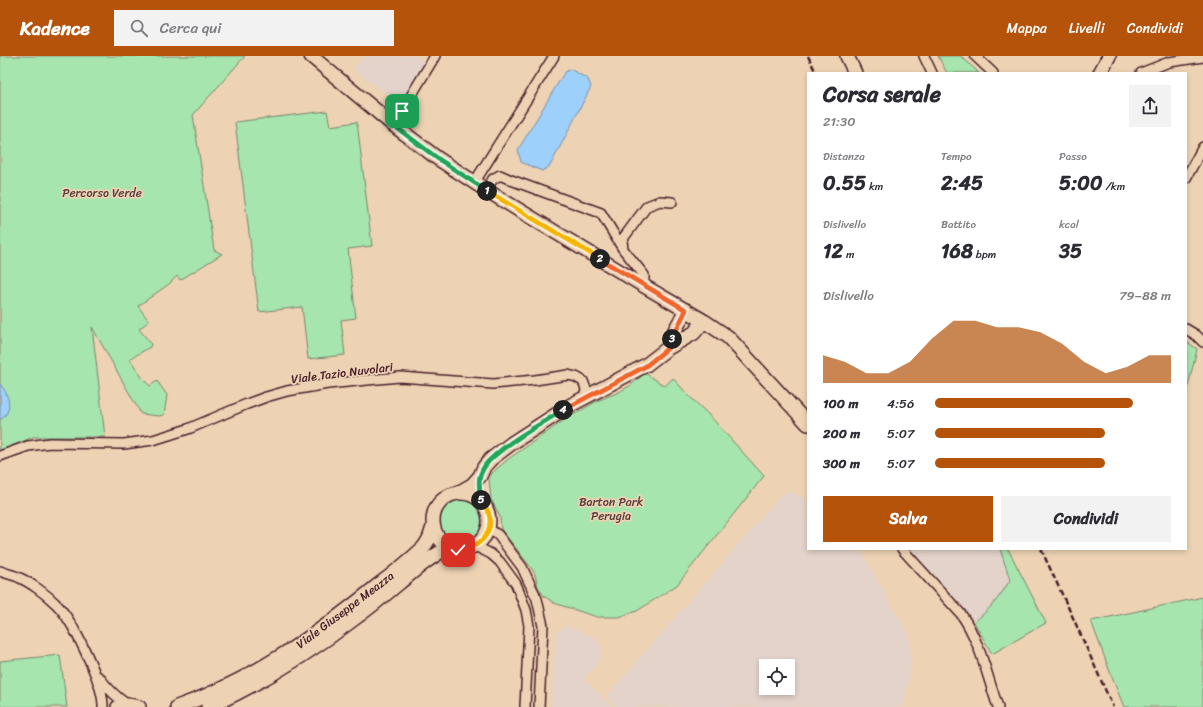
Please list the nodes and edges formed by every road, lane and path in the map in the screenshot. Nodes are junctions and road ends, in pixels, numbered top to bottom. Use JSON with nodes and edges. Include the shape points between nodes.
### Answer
{"nodes":[{"id":1,"x":311,"y":56,"type":"edge"},
{"id":2,"x":435,"y":56,"type":"edge"},
{"id":3,"x":554,"y":56,"type":"edge"},
{"id":4,"x":847,"y":56,"type":"edge"},
{"id":5,"x":924,"y":56,"type":"edge"},
{"id":6,"x":975,"y":56,"type":"edge"},
{"id":7,"x":1109,"y":56,"type":"edge"},
{"id":8,"x":1203,"y":57,"type":"edge"},
{"id":9,"x":855,"y":72,"type":"edge"},
{"id":10,"x":932,"y":72,"type":"edge"},
{"id":11,"x":992,"y":72,"type":"edge"},
{"id":12,"x":1101,"y":72,"type":"edge"},
{"id":13,"x":1143,"y":72,"type":"edge"},
{"id":14,"x":392,"y":124,"type":"junction"},
{"id":15,"x":1203,"y":147,"type":"edge"},
{"id":16,"x":1187,"y":176,"type":"edge"},
{"id":17,"x":474,"y":183,"type":"junction"},
{"id":18,"x":486,"y":190,"type":"junction"},
{"id":19,"x":672,"y":202,"type":"dead end"},
{"id":20,"x":623,"y":248,"type":"junction"},
{"id":21,"x":644,"y":286,"type":"junction"},
{"id":22,"x":686,"y":310,"type":"junction"},
{"id":23,"x":704,"y":321,"type":"junction"},
{"id":24,"x":1187,"y":330,"type":"edge"},
{"id":25,"x":1203,"y":342,"type":"edge"},
{"id":26,"x":668,"y":348,"type":"junction"},
{"id":27,"x":585,"y":397,"type":"junction"},
{"id":28,"x":807,"y":423,"type":"edge"},
{"id":29,"x":0,"y":456,"type":"edge"},
{"id":30,"x":480,"y":476,"type":"junction"},
{"id":31,"x":458,"y":493,"type":"junction"},
{"id":32,"x":481,"y":501,"type":"junction"},
{"id":33,"x":433,"y":528,"type":"junction"},
{"id":34,"x":489,"y":529,"type":"junction"},
{"id":35,"x":475,"y":546,"type":"junction"},
{"id":36,"x":450,"y":547,"type":"junction"},
{"id":37,"x":903,"y":550,"type":"edge"},
{"id":38,"x":0,"y":571,"type":"edge"},
{"id":39,"x":94,"y":672,"type":"junction"},
{"id":40,"x":128,"y":706,"type":"edge"},
{"id":41,"x":103,"y":707,"type":"edge"},
{"id":42,"x":177,"y":707,"type":"edge"},
{"id":43,"x":208,"y":707,"type":"edge"},
{"id":44,"x":525,"y":707,"type":"edge"},
{"id":45,"x":539,"y":707,"type":"edge"},
{"id":46,"x":998,"y":707,"type":"edge"}],
"edges":[{"from":1,"to":14,"type":"street"},
{"from":2,"to":14,"type":"street"},
{"from":3,"to":17,"type":"street"},
{"from":4,"to":9,"type":"street"},
{"from":5,"to":10,"type":"street"},
{"from":6,"to":11,"type":"street"},
{"from":7,"to":12,"type":"street"},
{"from":8,"to":13,"type":"street","via":[[1168,62]]},
{"from":14,"to":17,"type":"street"},
{"from":15,"to":16,"type":"street"},
{"from":17,"to":18,"type":"street"},
{"from":18,"to":20,"type":"street","via":[[493,179],[500,175],[601,213]]},
{"from":18,"to":21,"type":"street"},
{"from":19,"to":20,"type":"street","via":[[660,200],[647,206],[622,240]]},
{"from":20,"to":21,"type":"street","via":[[644,275]]},
{"from":21,"to":22,"type":"street"},
{"from":22,"to":23,"type":"street"},
{"from":22,"to":26,"type":"street"},
{"from":23,"to":26,"type":"street","via":[[694,332]]},
{"from":23,"to":28,"type":"street","via":[[728,337]]},
{"from":24,"to":25,"type":"street"},
{"from":26,"to":27,"type":"street","via":[[646,366]]},
{"from":27,"to":29,"type":"street","name":"Viale Tazio Nuvolari","via":[[583,381],[568,375],[493,384],[400,378],[367,380],[287,391],[153,440],[124,444],[50,443],[28,446]]},
{"from":27,"to":30,"type":"street","via":[[491,458]]},
{"from":30,"to":31,"type":"street","via":[[472,485]]},
{"from":30,"to":32,"type":"street"},
{"from":31,"to":32,"type":"street","via":[[466,493]]},
{"from":31,"to":33,"type":"street","via":[[441,501],[433,518]]},
{"from":32,"to":34,"type":"street","via":[[489,514]]},
{"from":33,"to":36,"type":"street","via":[[442,543]]},
{"from":33,"to":42,"type":"street","name":"Viale Giuseppe Meazza","via":[[424,547],[329,624],[246,676]]},
{"from":34,"to":35,"type":"street","via":[[486,536]]},
{"from":34,"to":45,"type":"street","via":[[498,535],[522,567],[537,599],[543,626]]},
{"from":35,"to":36,"type":"street","via":[[458,550]]},
{"from":35,"to":44,"type":"street","via":[[491,554],[508,572],[516,584],[526,610],[529,626]]},
{"from":36,"to":43,"type":"street","name":"Viale Giuseppe Meazza","via":[[432,557],[314,648],[261,681]]},
{"from":37,"to":46,"type":"street","via":[[969,626]]},
{"from":38,"to":39,"type":"street","via":[[21,579],[56,603],[71,623]]},
{"from":39,"to":40,"type":"street","via":[[108,689]]},
{"from":39,"to":41,"type":"street"}]}
